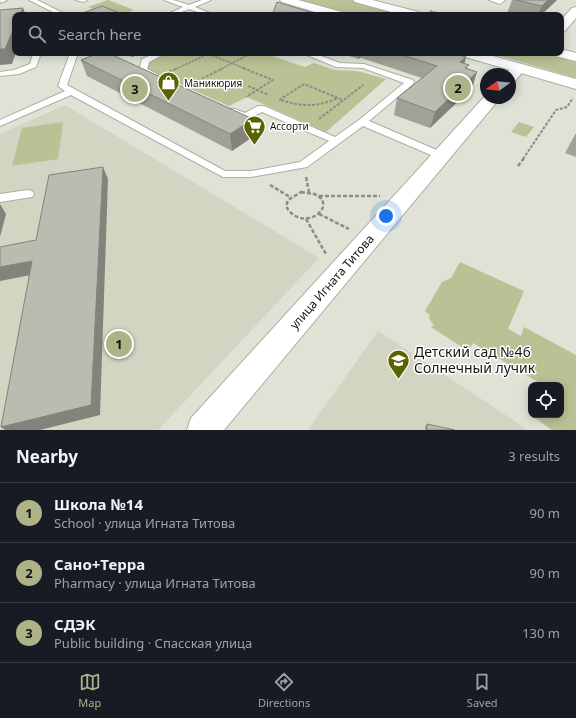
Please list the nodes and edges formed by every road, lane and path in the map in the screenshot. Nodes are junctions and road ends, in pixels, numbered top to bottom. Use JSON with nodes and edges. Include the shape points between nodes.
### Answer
{"nodes":[{"id":1,"x":78,"y":0,"type":"edge"},
{"id":2,"x":84,"y":0,"type":"edge"},
{"id":3,"x":167,"y":0,"type":"edge"},
{"id":4,"x":208,"y":0,"type":"edge"},
{"id":5,"x":286,"y":0,"type":"edge"},
{"id":6,"x":359,"y":0,"type":"edge"},
{"id":7,"x":492,"y":0,"type":"edge"},
{"id":8,"x":502,"y":0,"type":"edge"},
{"id":9,"x":31,"y":1,"type":"edge"},
{"id":10,"x":189,"y":7,"type":"junction"},
{"id":11,"x":57,"y":12,"type":"edge"},
{"id":12,"x":176,"y":12,"type":"edge"},
{"id":13,"x":203,"y":12,"type":"edge"},
{"id":14,"x":328,"y":12,"type":"edge"},
{"id":15,"x":404,"y":12,"type":"edge"},
{"id":16,"x":574,"y":15,"type":"edge"},
{"id":17,"x":564,"y":25,"type":"edge"},
{"id":18,"x":564,"y":54,"type":"edge"},
{"id":19,"x":36,"y":56,"type":"edge"},
{"id":20,"x":73,"y":56,"type":"edge"},
{"id":21,"x":156,"y":56,"type":"edge"},
{"id":22,"x":202,"y":56,"type":"edge"},
{"id":23,"x":214,"y":56,"type":"edge"},
{"id":24,"x":246,"y":56,"type":"edge"},
{"id":25,"x":314,"y":56,"type":"edge"},
{"id":26,"x":474,"y":56,"type":"edge"},
{"id":27,"x":576,"y":57,"type":"edge"},
{"id":28,"x":232,"y":63,"type":"junction"},
{"id":29,"x":503,"y":68,"type":"edge"},
{"id":30,"x":516,"y":73,"type":"edge"},
{"id":31,"x":0,"y":74,"type":"edge"},
{"id":32,"x":166,"y":76,"type":"joint"},
{"id":33,"x":576,"y":84,"type":"edge"},
{"id":34,"x":363,"y":85,"type":"dead end"},
{"id":35,"x":248,"y":86,"type":"dead end"},
{"id":36,"x":186,"y":87,"type":"edge"},
{"id":37,"x":257,"y":90,"type":"junction"},
{"id":38,"x":72,"y":91,"type":"junction"},
{"id":39,"x":576,"y":94,"type":"edge"},
{"id":40,"x":246,"y":97,"type":"dead end"},
{"id":41,"x":338,"y":98,"type":"junction"},
{"id":42,"x":280,"y":100,"type":"junction"},
{"id":43,"x":343,"y":100,"type":"junction"},
{"id":44,"x":275,"y":103,"type":"dead end"},
{"id":45,"x":487,"y":104,"type":"edge"},
{"id":46,"x":226,"y":108,"type":"edge"},
{"id":47,"x":316,"y":121,"type":"dead end"},
{"id":48,"x":362,"y":122,"type":"junction"},
{"id":49,"x":0,"y":123,"type":"edge"},
{"id":50,"x":337,"y":141,"type":"junction"},
{"id":51,"x":442,"y":156,"type":"junction"},
{"id":52,"x":518,"y":166,"type":"dead end"},
{"id":53,"x":28,"y":194,"type":"dead end"},
{"id":54,"x":318,"y":196,"type":"junction"},
{"id":55,"x":381,"y":196,"type":"dead end"},
{"id":56,"x":0,"y":198,"type":"edge"},
{"id":57,"x":319,"y":214,"type":"junction"},
{"id":58,"x":305,"y":218,"type":"junction"},
{"id":59,"x":356,"y":232,"type":"dead end"},
{"id":60,"x":326,"y":255,"type":"dead end"},
{"id":61,"x":203,"y":430,"type":"edge"}],
"edges":[{"from":1,"to":2,"type":"lane"},
{"from":3,"to":10,"type":"lane"},
{"from":4,"to":10,"type":"lane"},
{"from":5,"to":14,"type":"street"},
{"from":6,"to":15,"type":"street"},
{"from":7,"to":8,"type":"lane"},
{"from":9,"to":11,"type":"lane"},
{"from":10,"to":12,"type":"lane"},
{"from":10,"to":13,"type":"lane"},
{"from":16,"to":17,"type":"street"},
{"from":18,"to":27,"type":"street"},
{"from":19,"to":31,"type":"lane","via":[[33,64],[16,72]]},
{"from":20,"to":38,"type":"lane","via":[[62,86]]},
{"from":21,"to":32,"type":"lane","via":[[145,61],[143,70]]},
{"from":22,"to":32,"type":"path"},
{"from":23,"to":28,"type":"path"},
{"from":24,"to":28,"type":"path"},
{"from":25,"to":48,"type":"lane","via":[[339,65],[364,66],[410,82]]},
{"from":26,"to":29,"type":"street"},
{"from":28,"to":36,"type":"path"},
{"from":28,"to":37,"type":"path","via":[[273,80]]},
{"from":30,"to":33,"type":"street"},
{"from":34,"to":43,"type":"path"},
{"from":35,"to":37,"type":"path"},
{"from":37,"to":40,"type":"path"},
{"from":37,"to":42,"type":"path"},
{"from":38,"to":49,"type":"lane"},
{"from":38,"to":50,"type":"lane","via":[[223,174],[251,174],[303,165]]},
{"from":39,"to":52,"type":"path","via":[[567,107],[556,110]]},
{"from":41,"to":42,"type":"path","via":[[324,104],[304,106]]},
{"from":41,"to":42,"type":"path","via":[[304,84]]},
{"from":41,"to":43,"type":"path"},
{"from":42,"to":44,"type":"path"},
{"from":43,"to":47,"type":"path"},
{"from":45,"to":51,"type":"street","name":"улица Игната Титова"},
{"from":46,"to":50,"type":"lane","via":[[246,117],[261,108]]},
{"from":48,"to":50,"type":"lane"},
{"from":48,"to":51,"type":"lane"},
{"from":51,"to":61,"type":"street","name":"улица Игната Титова"},
{"from":53,"to":56,"type":"lane"},
{"from":54,"to":55,"type":"path"},
{"from":54,"to":57,"type":"path","via":[[324,203],[324,208]]},
{"from":54,"to":58,"type":"path","via":[[302,192],[290,197],[287,202],[289,212]]},
{"from":57,"to":58,"type":"path"},
{"from":57,"to":59,"type":"path"},
{"from":58,"to":60,"type":"path"}]}
